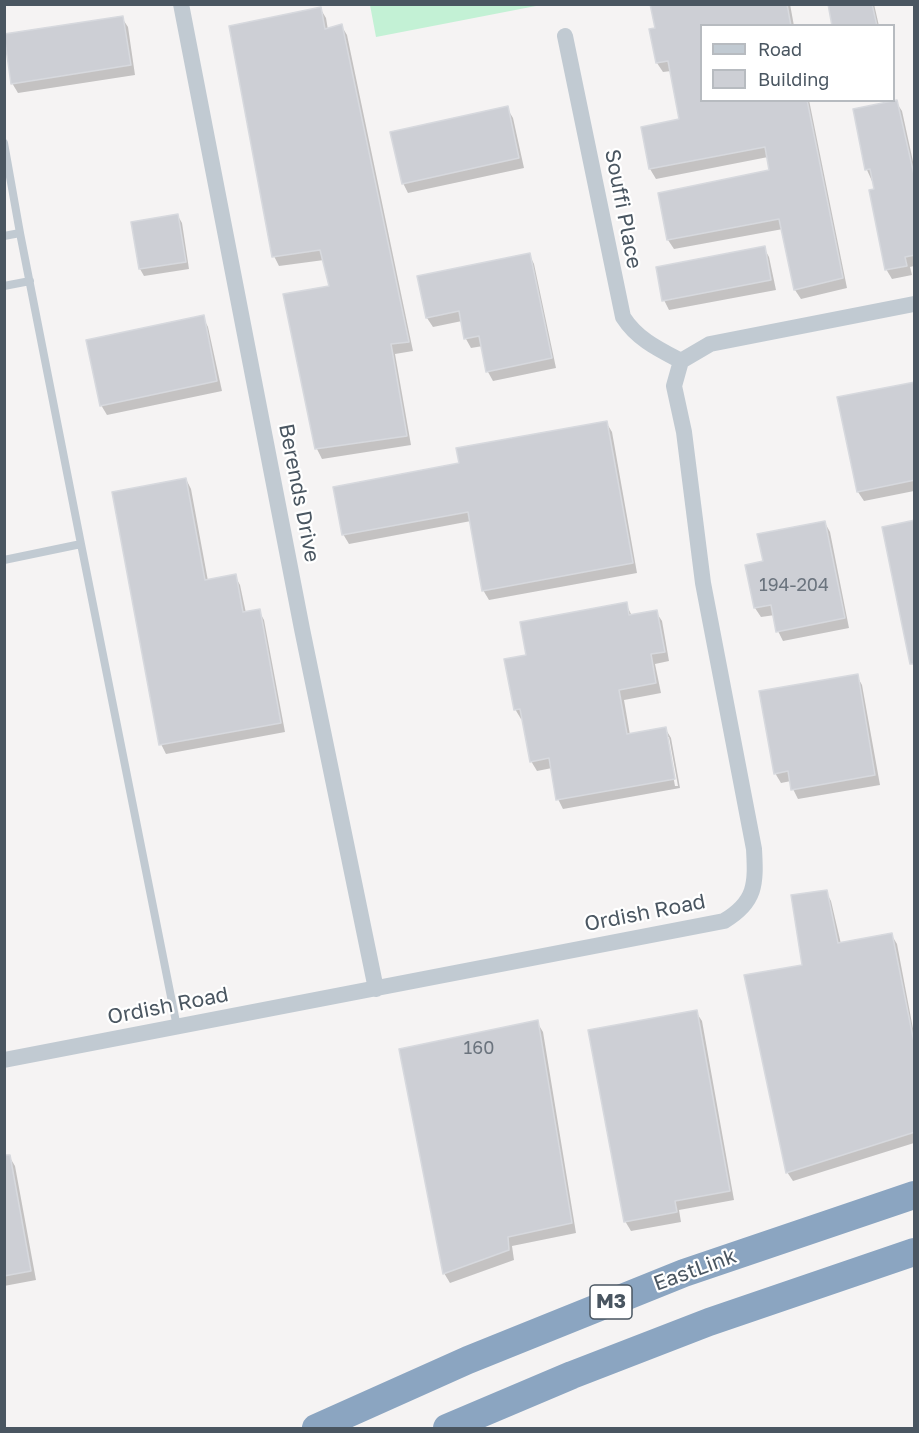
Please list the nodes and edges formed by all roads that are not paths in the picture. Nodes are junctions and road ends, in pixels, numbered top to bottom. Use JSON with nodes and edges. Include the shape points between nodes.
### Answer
{"nodes":[{"id":1,"x":181,"y":4,"type":"edge"},
{"id":2,"x":565,"y":36,"type":"dead end"},
{"id":3,"x":4,"y":143,"type":"edge"},
{"id":4,"x":20,"y":233,"type":"junction"},
{"id":5,"x":4,"y":236,"type":"edge"},
{"id":6,"x":30,"y":281,"type":"junction"},
{"id":7,"x":4,"y":286,"type":"edge"},
{"id":8,"x":915,"y":304,"type":"edge"},
{"id":9,"x":681,"y":361,"type":"junction"},
{"id":10,"x":81,"y":544,"type":"junction"},
{"id":11,"x":4,"y":560,"type":"edge"},
{"id":12,"x":376,"y":989,"type":"junction"},
{"id":13,"x":177,"y":1027,"type":"junction"},
{"id":14,"x":4,"y":1060,"type":"edge"},
{"id":15,"x":915,"y":1195,"type":"edge"},
{"id":16,"x":915,"y":1252,"type":"edge"},
{"id":17,"x":316,"y":1428,"type":"edge"},
{"id":18,"x":447,"y":1428,"type":"edge"}],
"edges":[{"from":1,"to":12,"type":"street","name":"Berends Drive"},
{"from":2,"to":9,"type":"street","name":"Souffi Place","via":[[623,317],[641,339]]},
{"from":3,"to":4,"type":"lane"},
{"from":4,"to":5,"type":"lane"},
{"from":4,"to":6,"type":"lane"},
{"from":6,"to":7,"type":"lane"},
{"from":6,"to":10,"type":"lane"},
{"from":8,"to":9,"type":"street","via":[[710,344]]},
{"from":9,"to":12,"type":"street","name":"Ordish Road","via":[[674,386],[684,432],[703,583],[754,849],[751,895],[740,911],[724,921]]},
{"from":10,"to":11,"type":"lane"},
{"from":10,"to":13,"type":"lane"},
{"from":12,"to":13,"type":"street","name":"Ordish Road"},
{"from":13,"to":14,"type":"street","name":"Ordish Road"},
{"from":15,"to":17,"type":"highway","name":"EastLink","number":"M3","via":[[684,1273],[468,1360]]},
{"from":16,"to":18,"type":"highway","number":"M3","via":[[709,1322]]}]}
